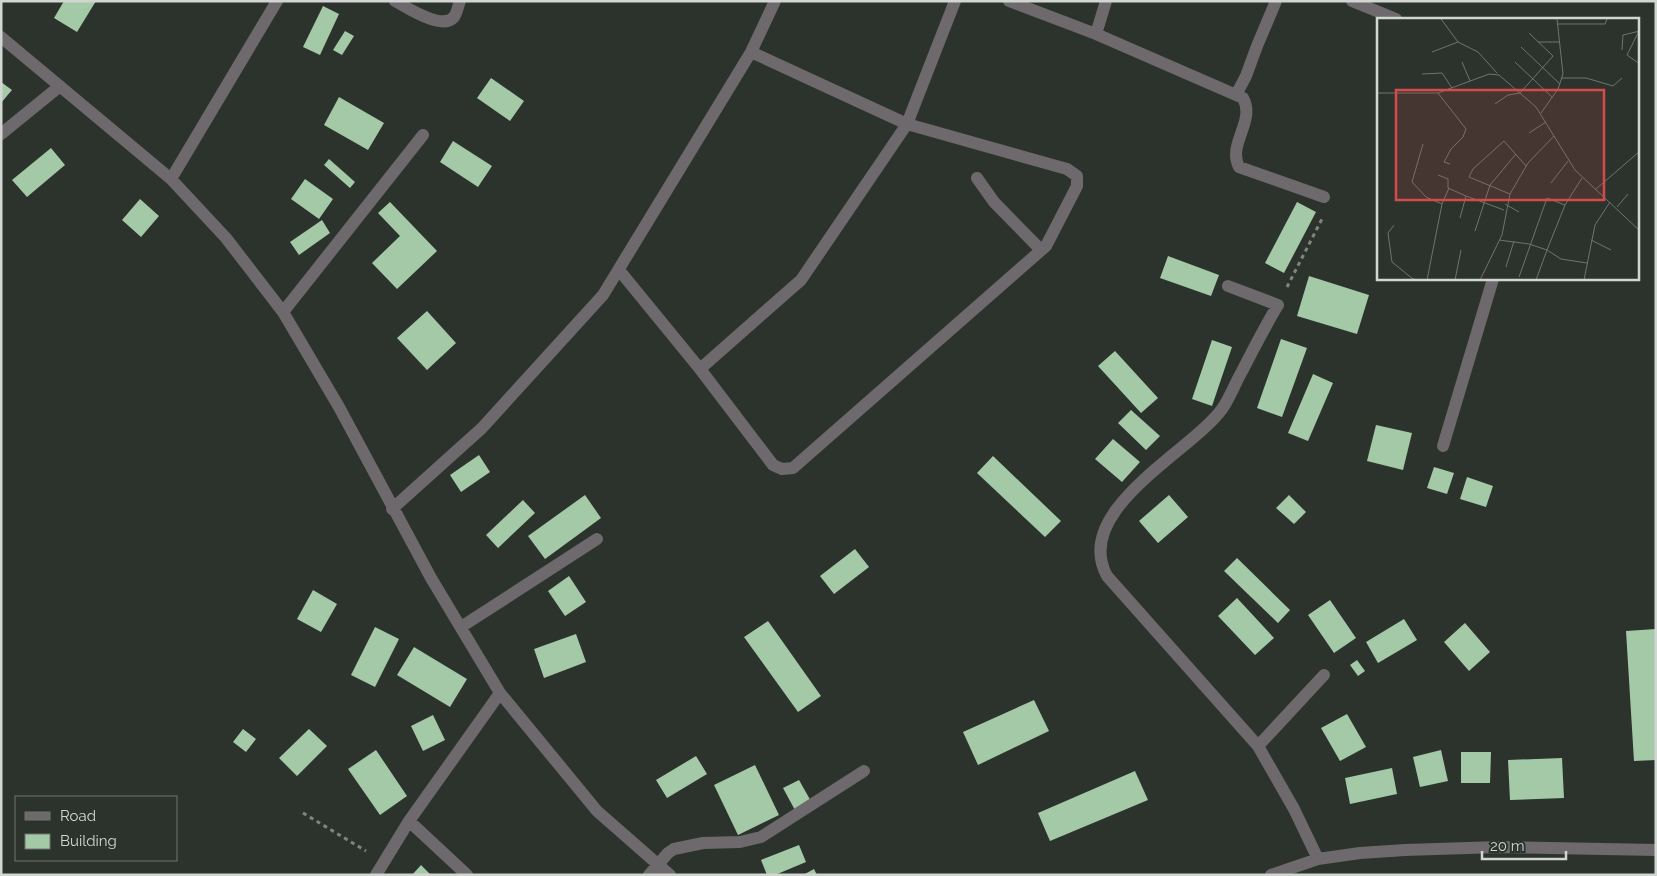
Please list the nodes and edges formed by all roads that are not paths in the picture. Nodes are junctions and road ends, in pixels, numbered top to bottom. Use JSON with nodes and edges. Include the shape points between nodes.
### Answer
{"nodes":[{"id":1,"x":277,"y":1,"type":"edge"},
{"id":2,"x":395,"y":1,"type":"edge"},
{"id":3,"x":460,"y":1,"type":"edge"},
{"id":4,"x":775,"y":1,"type":"edge"},
{"id":5,"x":955,"y":1,"type":"edge"},
{"id":6,"x":1009,"y":1,"type":"edge"},
{"id":7,"x":1106,"y":1,"type":"edge"},
{"id":8,"x":1276,"y":1,"type":"edge"},
{"id":9,"x":1352,"y":1,"type":"edge"},
{"id":10,"x":1394,"y":18,"type":"edge"},
{"id":11,"x":1096,"y":34,"type":"junction"},
{"id":12,"x":1,"y":37,"type":"edge"},
{"id":13,"x":751,"y":52,"type":"junction"},
{"id":14,"x":60,"y":86,"type":"junction"},
{"id":15,"x":1236,"y":95,"type":"junction"},
{"id":16,"x":907,"y":124,"type":"junction"},
{"id":17,"x":1,"y":134,"type":"edge"},
{"id":18,"x":423,"y":134,"type":"dead end"},
{"id":19,"x":977,"y":178,"type":"dead end"},
{"id":20,"x":170,"y":179,"type":"junction"},
{"id":21,"x":1324,"y":197,"type":"road end"},
{"id":22,"x":1040,"y":250,"type":"junction"},
{"id":23,"x":619,"y":270,"type":"junction"},
{"id":24,"x":1493,"y":280,"type":"edge"},
{"id":25,"x":1228,"y":286,"type":"dead end"},
{"id":26,"x":283,"y":312,"type":"junction"},
{"id":27,"x":700,"y":369,"type":"junction"},
{"id":28,"x":1443,"y":446,"type":"dead end"},
{"id":29,"x":392,"y":509,"type":"junction"},
{"id":30,"x":597,"y":539,"type":"dead end"},
{"id":31,"x":462,"y":628,"type":"junction"},
{"id":32,"x":1324,"y":675,"type":"dead end"},
{"id":33,"x":500,"y":693,"type":"junction"},
{"id":34,"x":1258,"y":746,"type":"junction"},
{"id":35,"x":864,"y":771,"type":"dead end"},
{"id":36,"x":409,"y":821,"type":"junction"},
{"id":37,"x":1656,"y":850,"type":"edge"},
{"id":38,"x":1318,"y":859,"type":"junction"},
{"id":39,"x":653,"y":870,"type":"edge"},
{"id":40,"x":376,"y":875,"type":"edge"},
{"id":41,"x":467,"y":875,"type":"edge"},
{"id":42,"x":670,"y":875,"type":"edge"},
{"id":43,"x":1271,"y":875,"type":"edge"}],
"edges":[{"from":1,"to":20,"type":"street"},
{"from":2,"to":3,"type":"street","via":[[436,21],[446,22],[454,16]]},
{"from":4,"to":13,"type":"street"},
{"from":5,"to":16,"type":"street"},
{"from":6,"to":11,"type":"street"},
{"from":7,"to":11,"type":"street"},
{"from":8,"to":15,"type":"street"},
{"from":9,"to":10,"type":"street"},
{"from":11,"to":15,"type":"street"},
{"from":12,"to":14,"type":"street"},
{"from":13,"to":16,"type":"street"},
{"from":13,"to":23,"type":"street"},
{"from":14,"to":17,"type":"street"},
{"from":14,"to":20,"type":"street"},
{"from":15,"to":21,"type":"street","via":[[1243,98],[1248,106],[1235,152],[1239,167]]},
{"from":16,"to":22,"type":"street","via":[[1067,169],[1077,176],[1077,186],[1046,246]]},
{"from":16,"to":27,"type":"street","via":[[801,280]]},
{"from":18,"to":26,"type":"street"},
{"from":19,"to":22,"type":"street","via":[[994,202]]},
{"from":20,"to":26,"type":"street","via":[[226,238]]},
{"from":22,"to":27,"type":"street","via":[[792,468],[782,469],[773,465]]},
{"from":23,"to":27,"type":"street"},
{"from":23,"to":29,"type":"street","via":[[603,296],[482,428]]},
{"from":24,"to":28,"type":"street"},
{"from":25,"to":34,"type":"street","via":[[1278,305],[1221,410],[1121,503],[1104,535],[1101,556],[1107,576]]},
{"from":26,"to":29,"type":"street","via":[[339,407]]},
{"from":29,"to":31,"type":"street"},
{"from":30,"to":31,"type":"street"},
{"from":31,"to":33,"type":"street"},
{"from":32,"to":34,"type":"street"},
{"from":33,"to":36,"type":"street"},
{"from":33,"to":39,"type":"street","via":[[597,811]]},
{"from":34,"to":38,"type":"street"},
{"from":35,"to":39,"type":"street","via":[[761,837],[740,842],[687,845],[668,853]]},
{"from":36,"to":40,"type":"street"},
{"from":36,"to":41,"type":"street"},
{"from":37,"to":38,"type":"street","via":[[1405,850]]},
{"from":38,"to":43,"type":"street"},
{"from":39,"to":42,"type":"street"}]}
